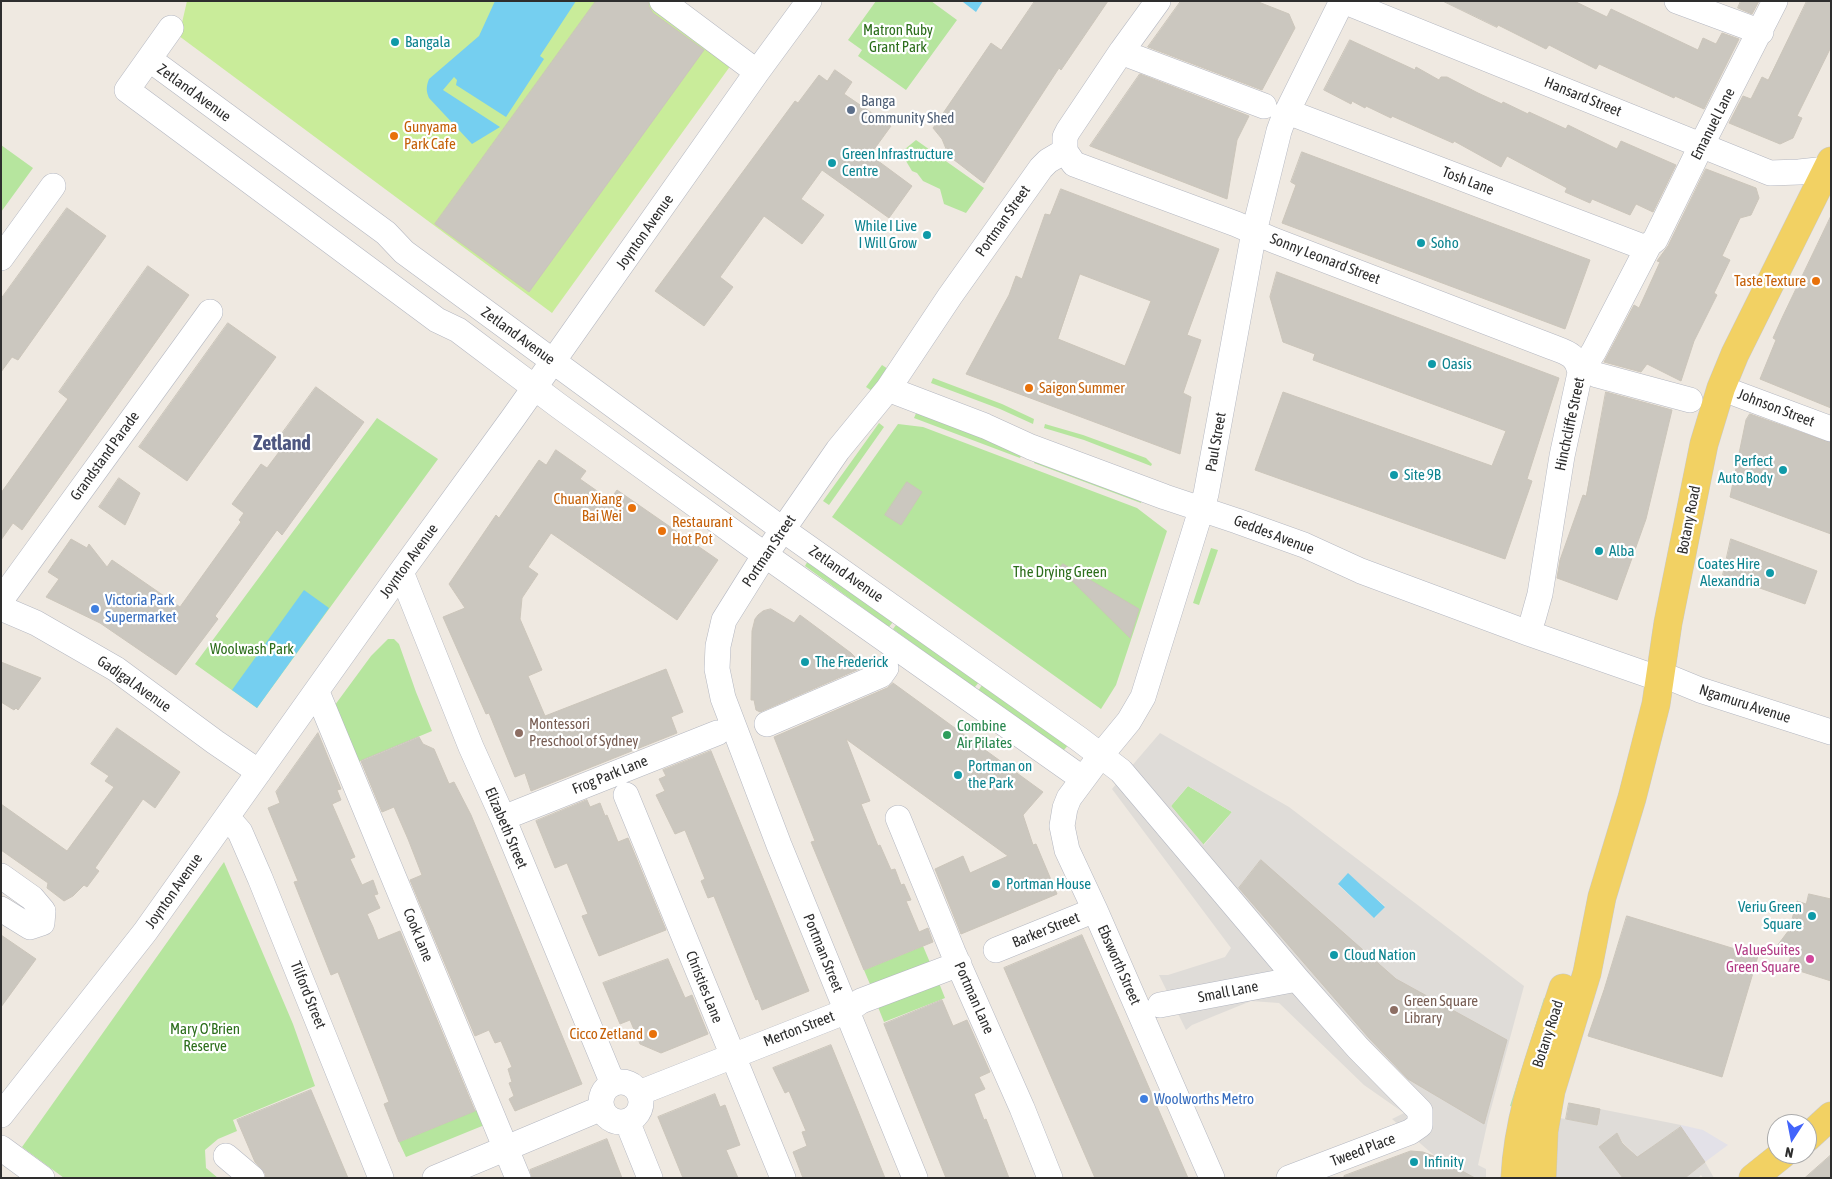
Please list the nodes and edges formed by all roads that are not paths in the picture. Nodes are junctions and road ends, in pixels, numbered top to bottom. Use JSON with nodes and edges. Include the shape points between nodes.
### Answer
{"nodes":[{"id":1,"x":662,"y":1,"type":"edge"},
{"id":2,"x":809,"y":1,"type":"edge"},
{"id":3,"x":1158,"y":1,"type":"edge"},
{"id":4,"x":1343,"y":1,"type":"edge"},
{"id":5,"x":1677,"y":1,"type":"edge"},
{"id":6,"x":1775,"y":1,"type":"edge"},
{"id":7,"x":171,"y":28,"type":"dead end"},
{"id":8,"x":1761,"y":32,"type":"junction"},
{"id":9,"x":1121,"y":52,"type":"junction"},
{"id":10,"x":149,"y":59,"type":"junction"},
{"id":11,"x":757,"y":72,"type":"junction"},
{"id":12,"x":1276,"y":109,"type":"junction"},
{"id":13,"x":1702,"y":144,"type":"junction"},
{"id":14,"x":1064,"y":151,"type":"junction"},
{"id":15,"x":1829,"y":165,"type":"edge"},
{"id":16,"x":54,"y":186,"type":"dead end"},
{"id":17,"x":1254,"y":232,"type":"junction"},
{"id":18,"x":1649,"y":245,"type":"junction"},
{"id":19,"x":1,"y":258,"type":"edge"},
{"id":20,"x":210,"y":312,"type":"dead end"},
{"id":21,"x":553,"y":361,"type":"junction"},
{"id":22,"x":1589,"y":374,"type":"junction"},
{"id":23,"x":892,"y":383,"type":"junction"},
{"id":24,"x":535,"y":387,"type":"junction"},
{"id":25,"x":1722,"y":388,"type":"junction"},
{"id":26,"x":1690,"y":400,"type":"dead end"},
{"id":27,"x":1831,"y":429,"type":"edge"},
{"id":28,"x":1204,"y":502,"type":"junction"},
{"id":29,"x":782,"y":529,"type":"junction"},
{"id":30,"x":765,"y":555,"type":"junction"},
{"id":31,"x":401,"y":572,"type":"junction"},
{"id":32,"x":1,"y":600,"type":"edge"},
{"id":33,"x":1,"y":608,"type":"edge"},
{"id":34,"x":1533,"y":619,"type":"junction"},
{"id":35,"x":886,"y":668,"type":"dead end"},
{"id":36,"x":1661,"y":671,"type":"junction"},
{"id":37,"x":317,"y":692,"type":"junction"},
{"id":38,"x":767,"y":724,"type":"dead end"},
{"id":39,"x":1831,"y":732,"type":"edge"},
{"id":40,"x":717,"y":733,"type":"dead end"},
{"id":41,"x":1100,"y":755,"type":"junction"},
{"id":42,"x":259,"y":772,"type":"junction"},
{"id":43,"x":1083,"y":779,"type":"junction"},
{"id":44,"x":626,"y":795,"type":"dead end"},
{"id":45,"x":227,"y":816,"type":"junction"},
{"id":46,"x":503,"y":818,"type":"junction"},
{"id":47,"x":898,"y":818,"type":"dead end"},
{"id":48,"x":1,"y":876,"type":"edge"},
{"id":49,"x":1602,"y":897,"type":"junction"},
{"id":50,"x":1,"y":909,"type":"edge"},
{"id":51,"x":1095,"y":910,"type":"junction"},
{"id":52,"x":996,"y":950,"type":"dead end"},
{"id":53,"x":959,"y":964,"type":"junction"},
{"id":54,"x":1297,"y":979,"type":"junction"},
{"id":55,"x":1160,"y":1005,"type":"dead end"},
{"id":56,"x":847,"y":1010,"type":"junction"},
{"id":57,"x":732,"y":1055,"type":"junction"},
{"id":58,"x":613,"y":1084,"type":"junction"},
{"id":59,"x":639,"y":1093,"type":"junction"},
{"id":60,"x":602,"y":1108,"type":"junction"},
{"id":61,"x":1,"y":1115,"type":"edge"},
{"id":62,"x":1831,"y":1116,"type":"edge"},
{"id":63,"x":627,"y":1121,"type":"junction"},
{"id":64,"x":1817,"y":1129,"type":"edge"},
{"id":65,"x":1408,"y":1133,"type":"joint"},
{"id":66,"x":1,"y":1148,"type":"edge"},
{"id":67,"x":506,"y":1148,"type":"junction"},
{"id":68,"x":226,"y":1156,"type":"dead end"},
{"id":69,"x":1770,"y":1164,"type":"edge"},
{"id":70,"x":1787,"y":1164,"type":"edge"},
{"id":71,"x":42,"y":1178,"type":"edge"},
{"id":72,"x":252,"y":1178,"type":"edge"},
{"id":73,"x":381,"y":1178,"type":"edge"},
{"id":74,"x":435,"y":1178,"type":"edge"},
{"id":75,"x":518,"y":1178,"type":"edge"},
{"id":76,"x":650,"y":1178,"type":"edge"},
{"id":77,"x":783,"y":1178,"type":"edge"},
{"id":78,"x":915,"y":1178,"type":"edge"},
{"id":79,"x":1050,"y":1178,"type":"edge"},
{"id":80,"x":1212,"y":1178,"type":"edge"},
{"id":81,"x":1289,"y":1178,"type":"edge"},
{"id":82,"x":1515,"y":1178,"type":"edge"},
{"id":83,"x":1542,"y":1178,"type":"edge"},
{"id":84,"x":1753,"y":1178,"type":"edge"},
{"id":85,"x":1777,"y":1178,"type":"edge"}],
"edges":[{"from":1,"to":11,"type":"street"},
{"from":2,"to":11,"type":"street","name":"Joynton Avenue"},
{"from":3,"to":9,"type":"street"},
{"from":4,"to":12,"type":"street","name":"Paul Street"},
{"from":4,"to":13,"type":"street","name":"Hansard Street"},
{"from":5,"to":8,"type":"street"},
{"from":6,"to":8,"type":"street","name":"Emanuel Lane"},
{"from":7,"to":10,"type":"street"},
{"from":8,"to":13,"type":"street","name":"Emanuel Lane"},
{"from":9,"to":12,"type":"street","name":"Tosh Lane"},
{"from":9,"to":14,"type":"street","via":[[1066,134]]},
{"from":10,"to":21,"type":"street","name":"Zetland Avenue","via":[[386,233],[404,252]]},
{"from":10,"to":24,"type":"street","name":"Zetland Avenue","via":[[127,90],[438,320],[458,330]]},
{"from":11,"to":21,"type":"street","name":"Joynton Avenue"},
{"from":12,"to":17,"type":"street","name":"Paul Street","via":[[1279,131]]},
{"from":12,"to":18,"type":"street","name":"Tosh Lane","via":[[1643,247]]},
{"from":13,"to":15,"type":"street","name":"Hansard Street","via":[[1770,173],[1799,172]]},
{"from":13,"to":18,"type":"street","name":"Emanuel Lane","via":[[1655,240]]},
{"from":14,"to":17,"type":"street","name":"Sonny Leonard Street","via":[[1082,168]]},
{"from":14,"to":23,"type":"street","name":"Portman Street","via":[[1040,168]]},
{"from":15,"to":25,"type":"main road","name":"Botany Road","via":[[1735,354]]},
{"from":16,"to":19,"type":"street"},
{"from":17,"to":22,"type":"street","name":"Sonny Leonard Street","via":[[1562,351]]},
{"from":17,"to":28,"type":"street","name":"Paul Street"},
{"from":18,"to":22,"type":"street","name":"Hinchcliffe Street","via":[[1594,351]]},
{"from":20,"to":32,"type":"street","name":"Grandstand Parade"},
{"from":21,"to":24,"type":"street","name":"Joynton Avenue"},
{"from":21,"to":29,"type":"street","name":"Zetland Avenue"},
{"from":22,"to":26,"type":"street"},
{"from":22,"to":34,"type":"street","name":"Hinchcliffe Street","via":[[1562,456],[1540,594]]},
{"from":23,"to":28,"type":"street","name":"Geddes Avenue","via":[[999,415],[1161,480]]},
{"from":23,"to":29,"type":"street","name":"Portman Street","via":[[838,450]]},
{"from":24,"to":30,"type":"street","name":"Zetland Avenue"},
{"from":24,"to":31,"type":"street","name":"Joynton Avenue"},
{"from":25,"to":27,"type":"street","name":"Johnson Street"},
{"from":25,"to":36,"type":"main road","name":"Botany Road","via":[[1704,444]]},
{"from":28,"to":34,"type":"street","name":"Geddes Avenue","via":[[1303,528],[1352,551]]},
{"from":28,"to":36,"type":"street","name":"Geddes Avenue","via":[[1361,570],[1484,616]]},
{"from":28,"to":41,"type":"street","name":"Paul Street","via":[[1143,697],[1130,721]]},
{"from":29,"to":30,"type":"street","name":"Portman Street"},
{"from":29,"to":41,"type":"street","name":"Zetland Avenue"},
{"from":30,"to":43,"type":"street","name":"Zetland Avenue"},
{"from":30,"to":56,"type":"street","name":"Portman Street","via":[[724,620],[717,669],[723,698],[778,845]]},
{"from":31,"to":37,"type":"street","name":"Joynton Avenue"},
{"from":31,"to":46,"type":"street","name":"Elizabeth Street","via":[[467,738]]},
{"from":33,"to":42,"type":"street","name":"Gadigal Avenue","via":[[36,623],[116,669]]},
{"from":34,"to":36,"type":"street","name":"Geddes Avenue"},
{"from":35,"to":38,"type":"street","via":[[881,675]]},
{"from":36,"to":39,"type":"street","name":"Ngamuru Avenue","via":[[1700,690]]},
{"from":36,"to":49,"type":"main road","name":"Botany Road","via":[[1641,766]]},
{"from":37,"to":42,"type":"street","name":"Joynton Avenue"},
{"from":37,"to":67,"type":"street","name":"Cook Lane"},
{"from":40,"to":46,"type":"street","name":"Frog Park Lane"},
{"from":41,"to":43,"type":"street","name":"Ebsworth Street"},
{"from":41,"to":54,"type":"street","name":"Zetland Avenue","via":[[1120,771]]},
{"from":42,"to":45,"type":"street","name":"Joynton Avenue"},
{"from":43,"to":51,"type":"street","name":"Ebsworth Street","via":[[1065,808],[1062,826],[1067,850]]},
{"from":44,"to":57,"type":"street","name":"Christies Lane"},
{"from":45,"to":61,"type":"street","name":"Joynton Avenue","via":[[145,932]]},
{"from":45,"to":73,"type":"street","name":"Tilford Street","via":[[240,832],[260,878]]},
{"from":46,"to":58,"type":"street","name":"Elizabeth Street"},
{"from":47,"to":53,"type":"street","name":"Portman Lane"},
{"from":48,"to":50,"type":"street","via":[[32,898],[43,911],[42,923],[30,927]]},
{"from":49,"to":82,"type":"main road","name":"Botany Road","via":[[1571,962],[1533,1080],[1520,1127]]},
{"from":49,"to":83,"type":"main road","name":"Botany Road","via":[[1587,973],[1550,1098],[1544,1132]]},
{"from":51,"to":52,"type":"street","name":"Barker Street"},
{"from":51,"to":80,"type":"street","name":"Ebsworth Street"},
{"from":53,"to":56,"type":"street","name":"Merton Street","via":[[861,1001]]},
{"from":53,"to":79,"type":"street","name":"Portman Lane"},
{"from":54,"to":55,"type":"street","name":"Small Lane"},
{"from":54,"to":65,"type":"street","name":"Zetland Avenue","via":[[1358,1048],[1418,1107],[1420,1125]]},
{"from":56,"to":57,"type":"street","name":"Merton Street"},
{"from":56,"to":78,"type":"street","name":"Portman Street"},
{"from":57,"to":59,"type":"street","name":"Merton Street"},
{"from":57,"to":77,"type":"street","name":"Christies Lane"},
{"from":58,"to":59,"type":"street","via":[[630,1084]]},
{"from":58,"to":60,"type":"street","via":[[602,1097]]},
{"from":59,"to":63,"type":"street","via":[[640,1110]]},
{"from":60,"to":63,"type":"street","via":[[615,1121]]},
{"from":60,"to":67,"type":"street"},
{"from":62,"to":64,"type":"main road"},
{"from":63,"to":76,"type":"street"},
{"from":65,"to":81,"type":"street","name":"Tweed Place"},
{"from":66,"to":71,"type":"street"},
{"from":67,"to":74,"type":"street"},
{"from":67,"to":75,"type":"street","name":"Cook Lane"},
{"from":68,"to":72,"type":"street"},
{"from":69,"to":84,"type":"main road"},
{"from":70,"to":85,"type":"main road"}]}
